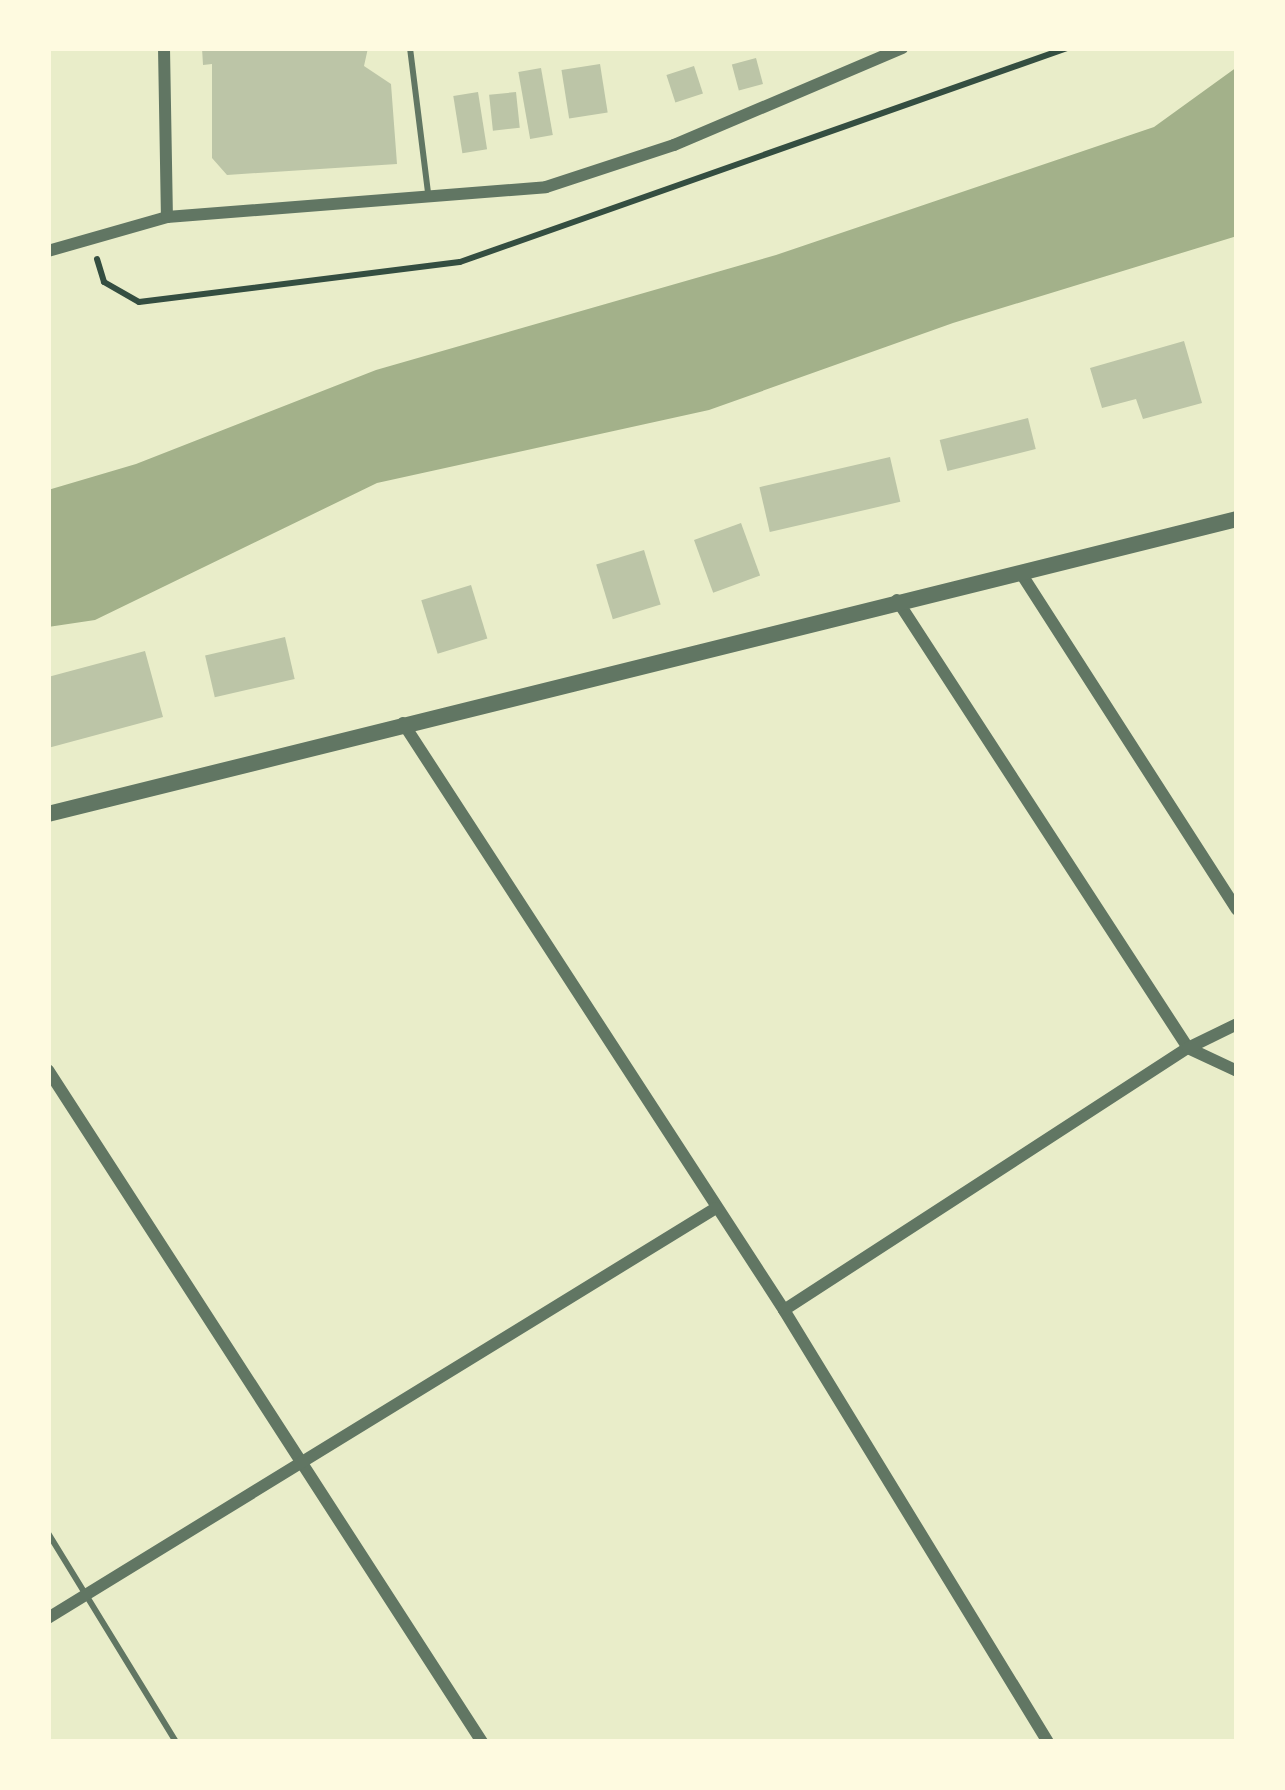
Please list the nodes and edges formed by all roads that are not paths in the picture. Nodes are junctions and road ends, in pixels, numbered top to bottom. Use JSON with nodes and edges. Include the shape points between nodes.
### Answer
{"nodes":[{"id":1,"x":164,"y":48,"type":"edge"},
{"id":2,"x":410,"y":48,"type":"edge"},
{"id":3,"x":902,"y":48,"type":"edge"},
{"id":4,"x":428,"y":199,"type":"junction"},
{"id":5,"x":167,"y":217,"type":"junction"},
{"id":6,"x":48,"y":251,"type":"edge"},
{"id":7,"x":1237,"y":519,"type":"edge"},
{"id":8,"x":1024,"y":578,"type":"junction"},
{"id":9,"x":897,"y":601,"type":"junction"},
{"id":10,"x":402,"y":722,"type":"junction"},
{"id":11,"x":48,"y":814,"type":"edge"},
{"id":12,"x":1237,"y":910,"type":"edge"},
{"id":13,"x":1237,"y":1024,"type":"edge"},
{"id":14,"x":1188,"y":1048,"type":"junction"},
{"id":15,"x":48,"y":1070,"type":"edge"},
{"id":16,"x":1237,"y":1072,"type":"edge"},
{"id":17,"x":716,"y":1208,"type":"junction"},
{"id":18,"x":784,"y":1310,"type":"junction"},
{"id":19,"x":304,"y":1460,"type":"junction"},
{"id":20,"x":48,"y":1533,"type":"edge"},
{"id":21,"x":87,"y":1596,"type":"junction"},
{"id":22,"x":48,"y":1618,"type":"edge"},
{"id":23,"x":176,"y":1742,"type":"edge"},
{"id":24,"x":482,"y":1742,"type":"edge"},
{"id":25,"x":1048,"y":1742,"type":"edge"}],
"edges":[{"from":1,"to":5,"type":"street"},
{"from":2,"to":4,"type":"lane"},
{"from":3,"to":4,"type":"street","via":[[776,105],[546,187]]},
{"from":4,"to":5,"type":"street"},
{"from":5,"to":6,"type":"street"},
{"from":7,"to":8,"type":"street"},
{"from":8,"to":9,"type":"street"},
{"from":8,"to":12,"type":"street"},
{"from":9,"to":10,"type":"street"},
{"from":9,"to":14,"type":"street"},
{"from":10,"to":11,"type":"street"},
{"from":10,"to":17,"type":"street"},
{"from":13,"to":14,"type":"street"},
{"from":14,"to":16,"type":"street"},
{"from":14,"to":18,"type":"street"},
{"from":15,"to":19,"type":"street"},
{"from":17,"to":18,"type":"street"},
{"from":17,"to":19,"type":"street"},
{"from":18,"to":25,"type":"street"},
{"from":19,"to":21,"type":"street"},
{"from":19,"to":24,"type":"street"},
{"from":20,"to":21,"type":"lane"},
{"from":21,"to":22,"type":"street"},
{"from":21,"to":23,"type":"lane"}]}
